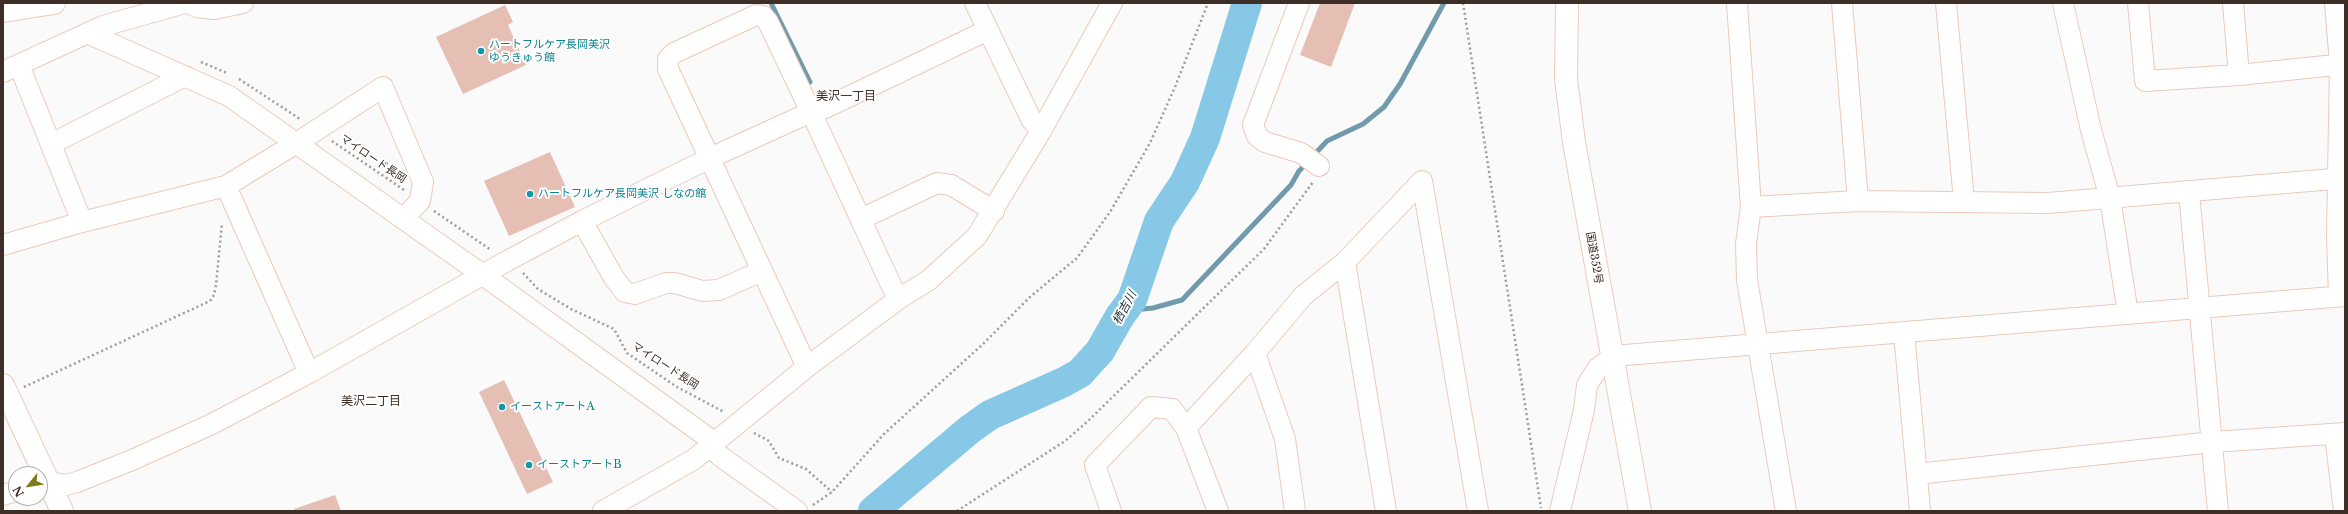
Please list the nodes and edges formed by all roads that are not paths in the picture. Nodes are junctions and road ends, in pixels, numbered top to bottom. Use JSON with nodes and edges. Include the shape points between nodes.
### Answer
{"nodes":[{"id":1,"x":54,"y":3,"type":"edge"},
{"id":2,"x":185,"y":3,"type":"edge"},
{"id":3,"x":188,"y":3,"type":"edge"},
{"id":4,"x":243,"y":3,"type":"edge"},
{"id":5,"x":976,"y":3,"type":"edge"},
{"id":6,"x":1112,"y":3,"type":"edge"},
{"id":7,"x":1299,"y":3,"type":"edge"},
{"id":8,"x":1567,"y":3,"type":"edge"},
{"id":9,"x":1737,"y":3,"type":"edge"},
{"id":10,"x":1842,"y":3,"type":"edge"},
{"id":11,"x":1946,"y":3,"type":"edge"},
{"id":12,"x":2063,"y":3,"type":"edge"},
{"id":13,"x":2138,"y":3,"type":"edge"},
{"id":14,"x":2233,"y":3,"type":"edge"},
{"id":15,"x":2335,"y":3,"type":"edge"},
{"id":16,"x":3,"y":11,"type":"edge"},
{"id":17,"x":988,"y":30,"type":"junction"},
{"id":18,"x":87,"y":33,"type":"junction"},
{"id":19,"x":2343,"y":64,"type":"edge"},
{"id":20,"x":11,"y":68,"type":"edge"},
{"id":21,"x":2239,"y":75,"type":"junction"},
{"id":22,"x":185,"y":76,"type":"junction"},
{"id":23,"x":811,"y":112,"type":"junction"},
{"id":24,"x":1041,"y":131,"type":"junction"},
{"id":25,"x":52,"y":144,"type":"junction"},
{"id":26,"x":295,"y":144,"type":"junction"},
{"id":27,"x":710,"y":158,"type":"junction"},
{"id":28,"x":1319,"y":166,"type":"road end"},
{"id":29,"x":2342,"y":178,"type":"edge"},
{"id":30,"x":226,"y":186,"type":"junction"},
{"id":31,"x":2189,"y":192,"type":"junction"},
{"id":32,"x":2110,"y":198,"type":"junction"},
{"id":33,"x":1858,"y":201,"type":"junction"},
{"id":34,"x":1964,"y":201,"type":"junction"},
{"id":35,"x":1751,"y":206,"type":"junction"},
{"id":36,"x":994,"y":211,"type":"junction"},
{"id":37,"x":404,"y":219,"type":"junction"},
{"id":38,"x":861,"y":219,"type":"junction"},
{"id":39,"x":582,"y":221,"type":"junction"},
{"id":40,"x":82,"y":222,"type":"junction"},
{"id":41,"x":3,"y":245,"type":"edge"},
{"id":42,"x":1345,"y":262,"type":"junction"},
{"id":43,"x":762,"y":272,"type":"junction"},
{"id":44,"x":483,"y":275,"type":"junction"},
{"id":45,"x":2342,"y":296,"type":"edge"},
{"id":46,"x":900,"y":298,"type":"junction"},
{"id":47,"x":2200,"y":308,"type":"junction"},
{"id":48,"x":2128,"y":314,"type":"junction"},
{"id":49,"x":1904,"y":332,"type":"junction"},
{"id":50,"x":1758,"y":344,"type":"junction"},
{"id":51,"x":1254,"y":353,"type":"junction"},
{"id":52,"x":1612,"y":358,"type":"junction"},
{"id":53,"x":806,"y":368,"type":"junction"},
{"id":54,"x":309,"y":373,"type":"junction"},
{"id":55,"x":4,"y":392,"type":"edge"},
{"id":56,"x":1186,"y":428,"type":"junction"},
{"id":57,"x":2340,"y":433,"type":"edge"},
{"id":58,"x":2213,"y":442,"type":"junction"},
{"id":59,"x":712,"y":444,"type":"junction"},
{"id":60,"x":37,"y":466,"type":"edge"},
{"id":61,"x":1917,"y":474,"type":"junction"},
{"id":62,"x":48,"y":483,"type":"edge"},
{"id":63,"x":48,"y":488,"type":"edge"},
{"id":64,"x":799,"y":509,"type":"edge"},
{"id":65,"x":62,"y":511,"type":"edge"},
{"id":66,"x":603,"y":511,"type":"edge"},
{"id":67,"x":1111,"y":511,"type":"edge"},
{"id":68,"x":1218,"y":511,"type":"edge"},
{"id":69,"x":1295,"y":511,"type":"edge"},
{"id":70,"x":1386,"y":511,"type":"edge"},
{"id":71,"x":1478,"y":511,"type":"edge"},
{"id":72,"x":1560,"y":511,"type":"edge"},
{"id":73,"x":1640,"y":511,"type":"edge"},
{"id":74,"x":1786,"y":511,"type":"edge"},
{"id":75,"x":1920,"y":511,"type":"edge"},
{"id":76,"x":2218,"y":511,"type":"edge"},
{"id":77,"x":2344,"y":511,"type":"edge"}],
"edges":[{"from":1,"to":16,"type":"highway"},
{"from":2,"to":18,"type":"street","via":[[103,26]]},
{"from":3,"to":4,"type":"street","via":[[214,9]]},
{"from":5,"to":17,"type":"street"},
{"from":6,"to":24,"type":"street"},
{"from":7,"to":28,"type":"street","via":[[1253,125],[1257,136],[1265,142],[1301,153]]},
{"from":8,"to":52,"type":"highway","name":"国道352号","via":[[1567,92]]},
{"from":9,"to":35,"type":"street"},
{"from":10,"to":33,"type":"street"},
{"from":11,"to":34,"type":"street"},
{"from":12,"to":32,"type":"street"},
{"from":13,"to":21,"type":"street","via":[[2145,81]]},
{"from":14,"to":21,"type":"street"},
{"from":15,"to":19,"type":"street"},
{"from":17,"to":23,"type":"street","via":[[825,108]]},
{"from":17,"to":24,"type":"street","via":[[1031,119]]},
{"from":18,"to":20,"type":"street"},
{"from":18,"to":22,"type":"street"},
{"from":19,"to":21,"type":"street"},
{"from":19,"to":29,"type":"street"},
{"from":20,"to":25,"type":"street"},
{"from":22,"to":25,"type":"street"},
{"from":22,"to":26,"type":"street","via":[[229,96]]},
{"from":23,"to":27,"type":"street"},
{"from":23,"to":27,"type":"street","via":[[768,22],[763,16],[756,15],[668,59],[668,69]]},
{"from":23,"to":38,"type":"street"},
{"from":24,"to":36,"type":"street"},
{"from":25,"to":40,"type":"street"},
{"from":26,"to":30,"type":"street"},
{"from":26,"to":37,"type":"street"},
{"from":26,"to":37,"type":"street","via":[[383,87],[423,182],[420,201]]},
{"from":27,"to":39,"type":"street"},
{"from":27,"to":43,"type":"street"},
{"from":29,"to":31,"type":"street"},
{"from":29,"to":45,"type":"street","via":[[2337,235]]},
{"from":30,"to":40,"type":"street"},
{"from":30,"to":54,"type":"street"},
{"from":31,"to":32,"type":"street"},
{"from":31,"to":47,"type":"street"},
{"from":32,"to":34,"type":"street","via":[[2048,203]]},
{"from":32,"to":48,"type":"street"},
{"from":33,"to":34,"type":"street"},
{"from":33,"to":35,"type":"street"},
{"from":35,"to":50,"type":"street","via":[[1746,244],[1747,280]]},
{"from":36,"to":38,"type":"street","via":[[951,185],[937,183]]},
{"from":36,"to":46,"type":"street","via":[[977,236],[952,260],[929,280]]},
{"from":37,"to":44,"type":"street"},
{"from":38,"to":46,"type":"street","via":[[892,287]]},
{"from":39,"to":43,"type":"street","via":[[614,278],[625,292],[635,294],[675,282],[702,291],[719,290]]},
{"from":39,"to":44,"type":"street"},
{"from":40,"to":41,"type":"street"},
{"from":42,"to":51,"type":"street","via":[[1304,296]]},
{"from":42,"to":70,"type":"street"},
{"from":42,"to":71,"type":"street","via":[[1422,181]]},
{"from":43,"to":53,"type":"street"},
{"from":44,"to":54,"type":"street"},
{"from":44,"to":59,"type":"street"},
{"from":45,"to":47,"type":"street"},
{"from":46,"to":53,"type":"street"},
{"from":47,"to":48,"type":"street"},
{"from":47,"to":58,"type":"street"},
{"from":48,"to":49,"type":"street"},
{"from":49,"to":50,"type":"street"},
{"from":49,"to":61,"type":"street"},
{"from":50,"to":52,"type":"street"},
{"from":50,"to":74,"type":"street"},
{"from":51,"to":56,"type":"street"},
{"from":51,"to":69,"type":"street","via":[[1285,439]]},
{"from":52,"to":72,"type":"street","via":[[1598,368],[1587,385],[1584,410]]},
{"from":52,"to":73,"type":"highway","name":"国道352号"},
{"from":53,"to":59,"type":"street"},
{"from":54,"to":62,"type":"street","via":[[212,424],[132,460],[66,485]]},
{"from":55,"to":60,"type":"highway"},
{"from":56,"to":67,"type":"street","via":[[1172,409],[1151,407],[1095,465]]},
{"from":56,"to":68,"type":"street"},
{"from":57,"to":58,"type":"street"},
{"from":57,"to":77,"type":"street"},
{"from":58,"to":61,"type":"street"},
{"from":58,"to":76,"type":"street"},
{"from":59,"to":64,"type":"street","via":[[720,456]]},
{"from":59,"to":66,"type":"street","via":[[693,460]]},
{"from":61,"to":75,"type":"street"},
{"from":63,"to":65,"type":"highway"}]}
